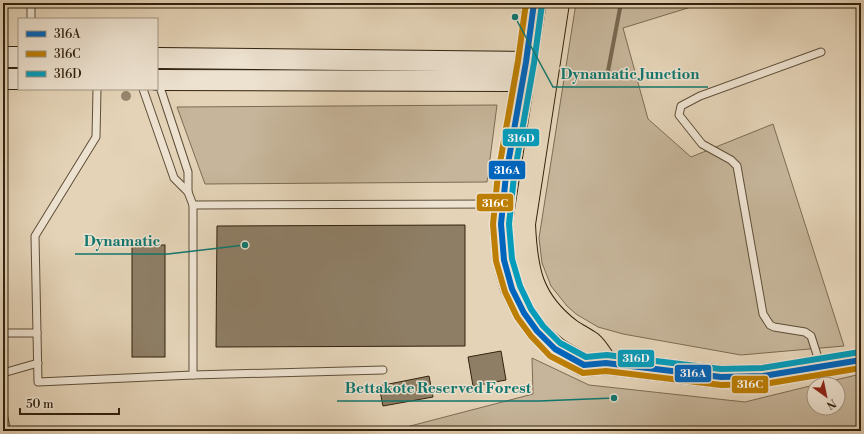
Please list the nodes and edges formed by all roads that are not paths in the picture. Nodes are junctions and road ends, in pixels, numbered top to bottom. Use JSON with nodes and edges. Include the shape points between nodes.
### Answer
{"nodes":[{"id":1,"x":31,"y":3,"type":"edge"},
{"id":2,"x":534,"y":3,"type":"edge"},
{"id":3,"x":558,"y":3,"type":"edge"},
{"id":4,"x":31,"y":18,"type":"edge"},
{"id":5,"x":821,"y":52,"type":"dead end"},
{"id":6,"x":3,"y":57,"type":"edge"},
{"id":7,"x":18,"y":57,"type":"edge"},
{"id":8,"x":158,"y":58,"type":"edge"},
{"id":9,"x":524,"y":72,"type":"junction"},
{"id":10,"x":547,"y":75,"type":"junction"},
{"id":11,"x":3,"y":79,"type":"edge"},
{"id":12,"x":18,"y":80,"type":"edge"},
{"id":13,"x":158,"y":80,"type":"edge"},
{"id":14,"x":158,"y":83,"type":"edge"},
{"id":15,"x":97,"y":90,"type":"edge"},
{"id":16,"x":143,"y":90,"type":"edge"},
{"id":17,"x":188,"y":192,"type":"junction"},
{"id":18,"x":502,"y":204,"type":"junction"},
{"id":19,"x":193,"y":205,"type":"junction"},
{"id":20,"x":3,"y":333,"type":"edge"},
{"id":21,"x":37,"y":333,"type":"junction"},
{"id":22,"x":861,"y":360,"type":"edge"},
{"id":23,"x":38,"y":363,"type":"junction"},
{"id":24,"x":606,"y":363,"type":"junction"},
{"id":25,"x":820,"y":367,"type":"junction"},
{"id":26,"x":383,"y":370,"type":"dead end"},
{"id":27,"x":3,"y":373,"type":"edge"},
{"id":28,"x":193,"y":375,"type":"junction"},
{"id":29,"x":3,"y":414,"type":"edge"},
{"id":30,"x":7,"y":431,"type":"edge"}],
"edges":[{"from":1,"to":4,"type":"lane"},
{"from":2,"to":9,"type":"main road"},
{"from":3,"to":10,"type":"main road"},
{"from":5,"to":25,"type":"lane","via":[[700,96],[680,106],[679,115],[702,144],[737,166],[763,314],[774,327],[805,332],[811,336]]},
{"from":6,"to":7,"type":"street"},
{"from":8,"to":9,"type":"street"},
{"from":9,"to":10,"type":"street"},
{"from":9,"to":13,"type":"street"},
{"from":9,"to":18,"type":"main road"},
{"from":10,"to":24,"type":"main road","via":[[524,224],[526,256],[531,279],[542,302],[552,315],[570,330],[593,344]]},
{"from":11,"to":12,"type":"street"},
{"from":14,"to":17,"type":"lane","via":[[188,172]]},
{"from":15,"to":21,"type":"lane","via":[[96,137],[35,236]]},
{"from":16,"to":17,"type":"lane","via":[[174,178]]},
{"from":17,"to":19,"type":"lane"},
{"from":18,"to":19,"type":"lane"},
{"from":18,"to":24,"type":"main road","via":[[500,224],[504,260],[512,289],[524,312],[537,331],[555,349],[584,365]]},
{"from":19,"to":28,"type":"lane"},
{"from":20,"to":21,"type":"lane"},
{"from":21,"to":23,"type":"lane"},
{"from":22,"to":25,"type":"main road"},
{"from":23,"to":27,"type":"lane"},
{"from":23,"to":28,"type":"lane","via":[[38,382]]},
{"from":24,"to":25,"type":"main road","via":[[721,377],[763,376]]},
{"from":26,"to":28,"type":"lane"},
{"from":29,"to":30,"type":"lane"}]}
